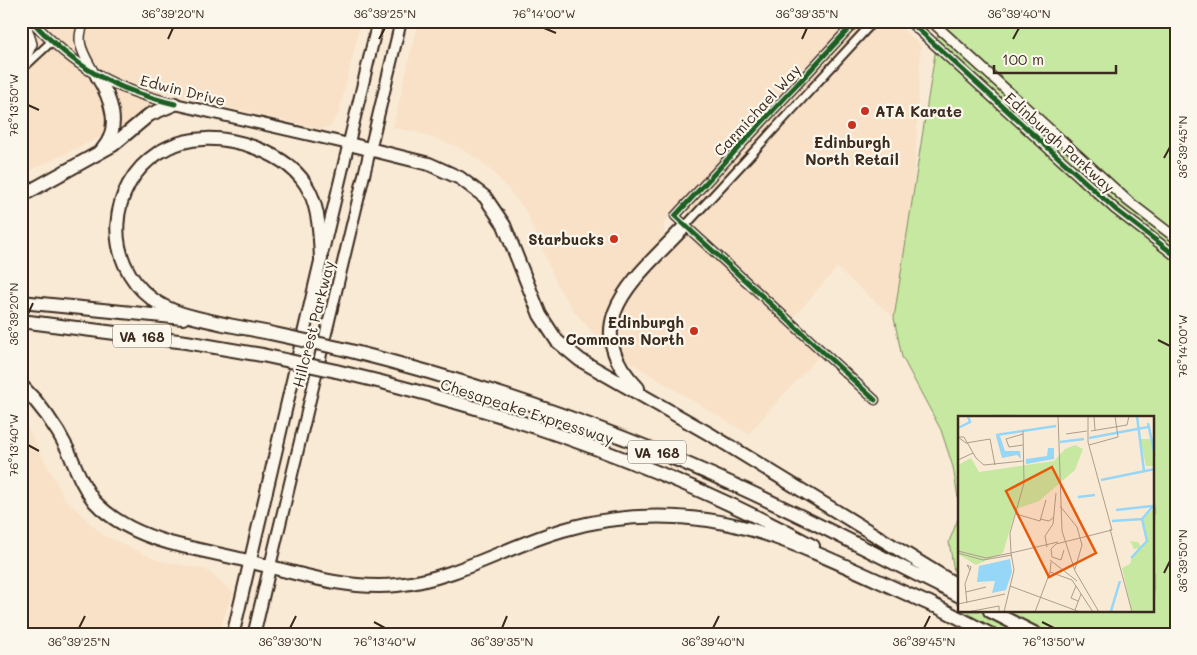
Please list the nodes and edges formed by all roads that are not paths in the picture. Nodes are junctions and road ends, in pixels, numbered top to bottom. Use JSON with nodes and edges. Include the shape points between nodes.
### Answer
{"nodes":[{"id":1,"x":25,"y":21,"type":"edge"},
{"id":2,"x":32,"y":21,"type":"edge"},
{"id":3,"x":85,"y":21,"type":"edge"},
{"id":4,"x":378,"y":21,"type":"edge"},
{"id":5,"x":401,"y":21,"type":"edge"},
{"id":6,"x":856,"y":21,"type":"edge"},
{"id":7,"x":874,"y":21,"type":"edge"},
{"id":8,"x":909,"y":21,"type":"edge"},
{"id":9,"x":931,"y":21,"type":"edge"},
{"id":10,"x":51,"y":42,"type":"junction"},
{"id":11,"x":21,"y":69,"type":"edge"},
{"id":12,"x":96,"y":76,"type":"junction"},
{"id":13,"x":175,"y":104,"type":"junction"},
{"id":14,"x":349,"y":144,"type":"junction"},
{"id":15,"x":370,"y":148,"type":"junction"},
{"id":16,"x":98,"y":154,"type":"junction"},
{"id":17,"x":21,"y":196,"type":"edge"},
{"id":18,"x":686,"y":226,"type":"junction"},
{"id":19,"x":1176,"y":238,"type":"edge"},
{"id":20,"x":1176,"y":256,"type":"edge"},
{"id":21,"x":321,"y":259,"type":"junction"},
{"id":22,"x":21,"y":302,"type":"edge"},
{"id":23,"x":21,"y":321,"type":"edge"},
{"id":24,"x":229,"y":324,"type":"junction"},
{"id":25,"x":21,"y":385,"type":"edge"},
{"id":26,"x":649,"y":399,"type":"junction"},
{"id":27,"x":875,"y":400,"type":"dead end"},
{"id":28,"x":250,"y":561,"type":"junction"},
{"id":29,"x":270,"y":566,"type":"junction"},
{"id":30,"x":958,"y":586,"type":"edge"},
{"id":31,"x":958,"y":595,"type":"edge"},
{"id":32,"x":934,"y":606,"type":"junction"},
{"id":33,"x":992,"y":612,"type":"edge"},
{"id":34,"x":1002,"y":612,"type":"edge"},
{"id":35,"x":233,"y":634,"type":"edge"},
{"id":36,"x":254,"y":634,"type":"edge"},
{"id":37,"x":990,"y":634,"type":"edge"},
{"id":38,"x":1037,"y":634,"type":"edge"}],
"edges":[{"from":1,"to":11,"type":"street","via":[[32,44]]},
{"from":2,"to":10,"type":"street","name":"Edwin Drive"},
{"from":3,"to":12,"type":"street","via":[[79,42]]},
{"from":4,"to":14,"type":"main road","name":"Hillcrest Parkway"},
{"from":5,"to":15,"type":"main road","name":"Hillcrest Parkway"},
{"from":6,"to":18,"type":"street","name":"Carmichael Way","via":[[675,216]]},
{"from":7,"to":18,"type":"street","name":"Carmichael Way"},
{"from":8,"to":20,"type":"street","name":"Edinburgh Parkway","via":[[1115,209]]},
{"from":9,"to":19,"type":"street","name":"Edinburgh Parkway","via":[[1128,201]]},
{"from":10,"to":11,"type":"street"},
{"from":10,"to":12,"type":"street","name":"Edwin Drive"},
{"from":12,"to":13,"type":"street","name":"Edwin Drive","via":[[134,94]]},
{"from":12,"to":16,"type":"highway","via":[[108,94],[113,112],[110,137]]},
{"from":13,"to":14,"type":"main road","name":"Edwin Drive"},
{"from":13,"to":16,"type":"highway","via":[[149,115],[114,145]]},
{"from":14,"to":15,"type":"highway"},
{"from":14,"to":21,"type":"main road","name":"Hillcrest Parkway"},
{"from":15,"to":26,"type":"highway","via":[[429,164],[460,178],[479,192],[504,224],[540,315],[557,341],[580,360]]},
{"from":15,"to":29,"type":"main road","name":"Hillcrest Parkway"},
{"from":16,"to":17,"type":"highway"},
{"from":18,"to":26,"type":"highway","via":[[627,288],[615,310],[610,335],[613,355],[624,374]]},
{"from":18,"to":27,"type":"street"},
{"from":21,"to":24,"type":"highway","via":[[317,208],[300,176],[284,162],[256,148],[224,139],[183,142],[158,153],[137,171],[123,192],[116,225],[123,261],[129,275],[152,299],[185,315]]},
{"from":21,"to":28,"type":"highway","name":"Hillcrest Parkway"},
{"from":22,"to":24,"type":"highway","name":"Chesapeake Expressway","number":"VA 168"},
{"from":23,"to":32,"type":"highway","name":"Chesapeake Expressway","number":"VA 168","bridge":true,"via":[[177,340],[262,355],[441,398],[510,419],[638,466],[780,528]]},
{"from":24,"to":31,"type":"highway","name":"Chesapeake Expressway","number":"VA 168","bridge":true,"via":[[385,360],[532,406],[672,458],[764,499]]},
{"from":25,"to":28,"type":"highway","via":[[52,422],[90,495],[113,518],[149,537]]},
{"from":26,"to":30,"type":"highway"},
{"from":28,"to":29,"type":"highway"},
{"from":28,"to":35,"type":"highway","name":"Hillcrest Parkway"},
{"from":29,"to":32,"type":"highway","via":[[344,584],[396,586],[437,578],[546,535],[588,524],[629,518],[685,518],[752,530]]},
{"from":29,"to":36,"type":"highway","name":"Hillcrest Parkway"},
{"from":32,"to":37,"type":"highway","name":"Chesapeake Expressway","number":"VA 168"},
{"from":33,"to":38,"type":"highway"},
{"from":34,"to":38,"type":"highway"}]}
